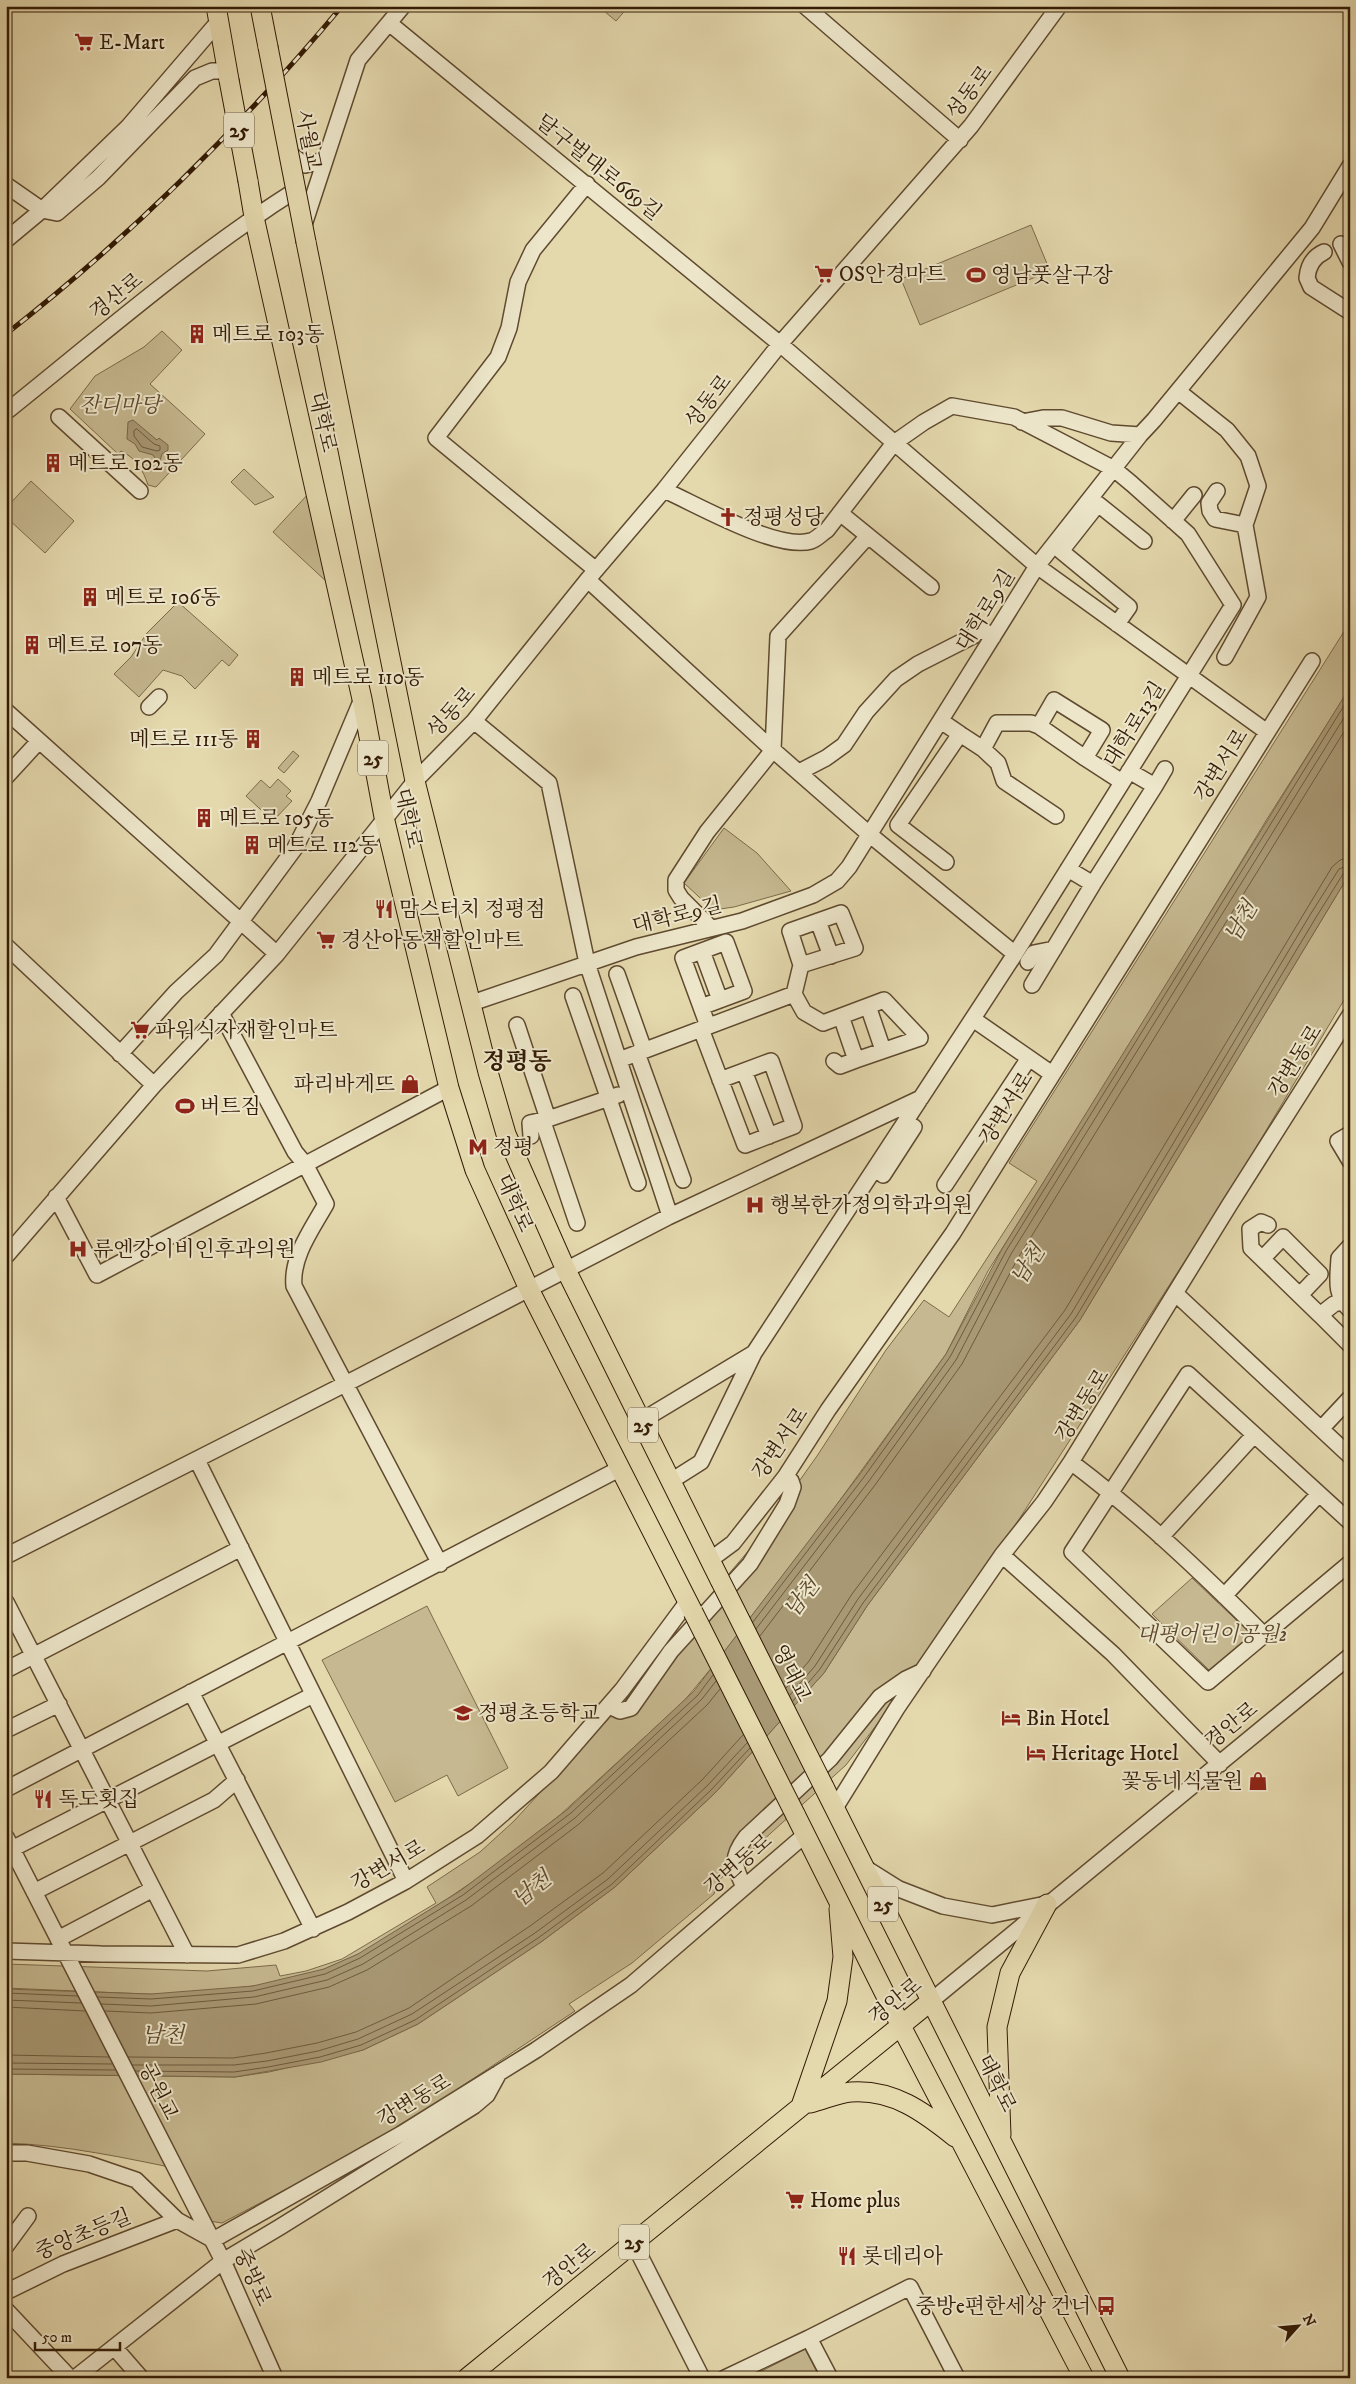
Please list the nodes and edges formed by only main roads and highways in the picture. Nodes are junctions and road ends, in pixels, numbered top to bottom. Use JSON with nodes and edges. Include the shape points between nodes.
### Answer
{"nodes":[{"id":1,"x":260,"y":6,"type":"edge"},
{"id":2,"x":218,"y":14,"type":"edge"},
{"id":3,"x":304,"y":235,"type":"joint"},
{"id":4,"x":720,"y":1580,"type":"joint"},
{"id":5,"x":835,"y":1808,"type":"joint"},
{"id":6,"x":838,"y":1898,"type":"junction"},
{"id":7,"x":1047,"y":1904,"type":"road end"},
{"id":8,"x":931,"y":2001,"type":"junction"},
{"id":9,"x":900,"y":2026,"type":"junction"},
{"id":10,"x":802,"y":2106,"type":"junction"},
{"id":11,"x":961,"y":2142,"type":"junction"},
{"id":12,"x":1002,"y":2144,"type":"junction"},
{"id":13,"x":467,"y":2378,"type":"edge"},
{"id":14,"x":1084,"y":2378,"type":"edge"},
{"id":15,"x":1120,"y":2378,"type":"edge"}],
"edges":[{"from":1,"to":3,"type":"main road","name":"사월교","bridge":true},
{"from":2,"to":6,"type":"main road","name":"대학로","number":"25","bridge":true,"via":[[254,216],[362,699],[384,817],[449,1088],[475,1170],[529,1289]]},
{"from":3,"to":4,"type":"main road","name":"대학로","number":"25","via":[[415,781],[506,1134],[566,1270]]},
{"from":4,"to":5,"type":"main road","name":"영대교","number":"25","bridge":true},
{"from":5,"to":8,"type":"main road","name":"대학로","number":"25"},
{"from":6,"to":9,"type":"main road"},
{"from":6,"to":10,"type":"main road","via":[[843,1957],[836,2001]]},
{"from":7,"to":12,"type":"main road","via":[[1010,1973],[997,2027]]},
{"from":8,"to":9,"type":"main road","name":"경안로","number":"25"},
{"from":8,"to":12,"type":"main road","name":"대학로"},
{"from":9,"to":10,"type":"main road","name":"경안로","number":"25"},
{"from":9,"to":11,"type":"main road"},
{"from":10,"to":11,"type":"main road","via":[[850,2092],[888,2094],[923,2111]]},
{"from":10,"to":13,"type":"main road","name":"경안로","number":"25"},
{"from":11,"to":14,"type":"main road"},
{"from":12,"to":15,"type":"main road","name":"대학로"}]}
